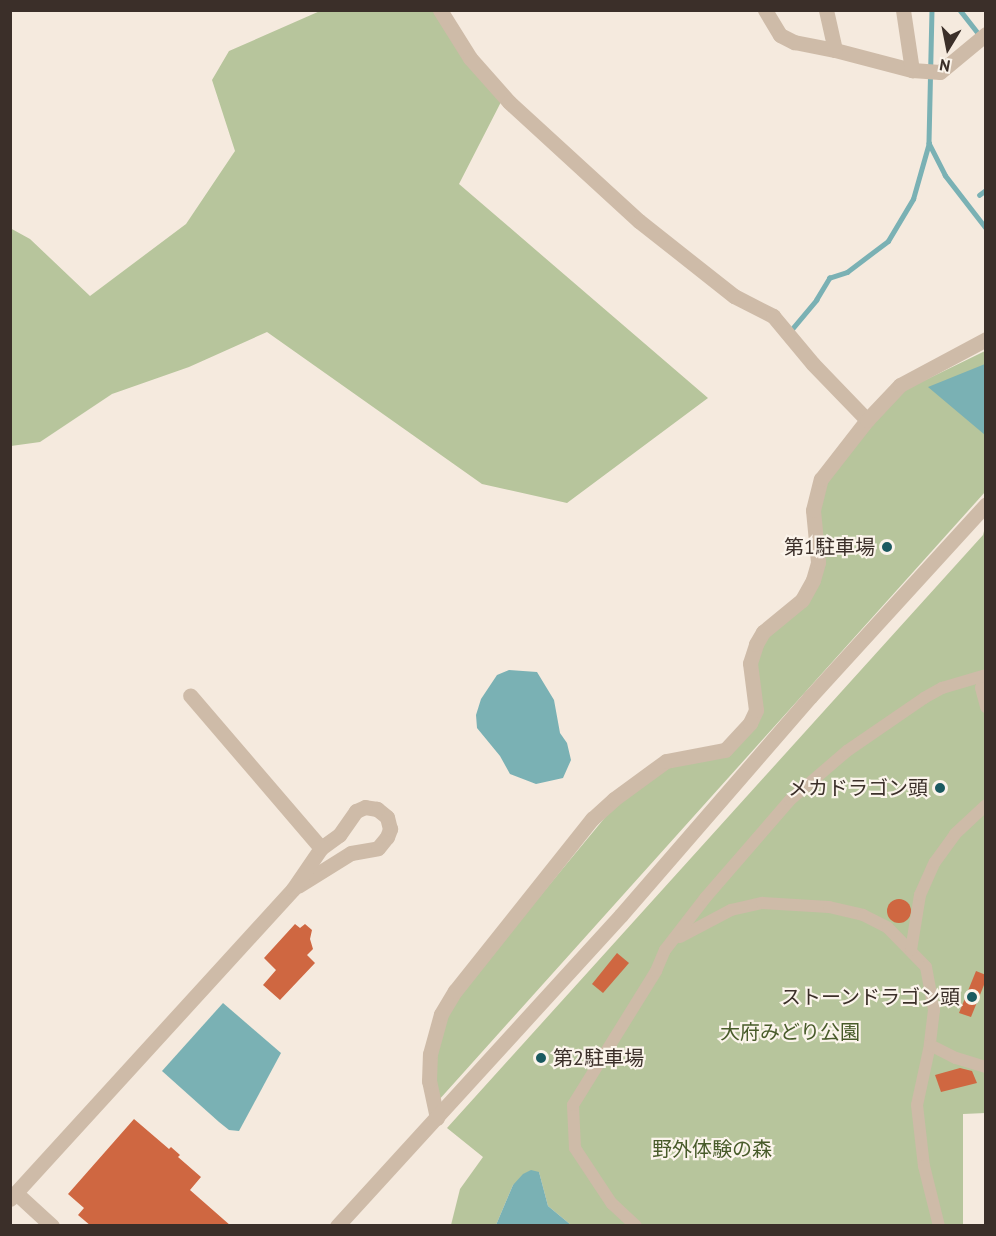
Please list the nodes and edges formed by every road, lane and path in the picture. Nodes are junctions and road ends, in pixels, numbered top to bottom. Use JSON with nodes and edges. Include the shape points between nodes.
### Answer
{"nodes":[{"id":1,"x":440,"y":10,"type":"edge"},
{"id":2,"x":765,"y":10,"type":"edge"},
{"id":3,"x":826,"y":10,"type":"edge"},
{"id":4,"x":903,"y":10,"type":"edge"},
{"id":5,"x":982,"y":37,"type":"edge"},
{"id":6,"x":836,"y":50,"type":"junction"},
{"id":7,"x":917,"y":71,"type":"junction"},
{"id":8,"x":986,"y":339,"type":"edge"},
{"id":9,"x":867,"y":420,"type":"junction"},
{"id":10,"x":986,"y":504,"type":"edge"},
{"id":11,"x":986,"y":675,"type":"edge"},
{"id":12,"x":986,"y":680,"type":"edge"},
{"id":13,"x":190,"y":695,"type":"dead end"},
{"id":14,"x":986,"y":707,"type":"edge"},
{"id":15,"x":986,"y":805,"type":"edge"},
{"id":16,"x":321,"y":848,"type":"junction"},
{"id":17,"x":293,"y":889,"type":"junction"},
{"id":18,"x":676,"y":938,"type":"junction"},
{"id":19,"x":910,"y":950,"type":"junction"},
{"id":20,"x":930,"y":1045,"type":"junction"},
{"id":21,"x":986,"y":1067,"type":"edge"},
{"id":22,"x":437,"y":1118,"type":"junction"},
{"id":23,"x":14,"y":1196,"type":"edge"},
{"id":24,"x":52,"y":1226,"type":"edge"},
{"id":25,"x":337,"y":1226,"type":"edge"},
{"id":26,"x":636,"y":1226,"type":"edge"},
{"id":27,"x":939,"y":1226,"type":"edge"}],
"edges":[{"from":1,"to":9,"type":"street","via":[[470,58],[509,102],[639,221],[734,296],[772,316]]},
{"from":2,"to":6,"type":"street","via":[[780,35],[794,42]]},
{"from":3,"to":6,"type":"street"},
{"from":4,"to":7,"type":"street"},
{"from":5,"to":7,"type":"street","via":[[940,72]]},
{"from":6,"to":7,"type":"street"},
{"from":8,"to":9,"type":"street","via":[[900,385]]},
{"from":9,"to":22,"type":"street","via":[[821,479],[814,495],[818,562],[813,580],[802,600],[763,632],[756,644],[750,663],[756,710],[750,723],[724,750],[666,761],[614,799],[592,819],[455,991],[441,1014],[430,1054],[429,1081]]},
{"from":10,"to":22,"type":"street"},
{"from":11,"to":18,"type":"street","via":[[942,688],[924,698],[839,758],[790,800]]},
{"from":12,"to":14,"type":"street","via":[[981,688]]},
{"from":13,"to":16,"type":"street"},
{"from":15,"to":19,"type":"street","via":[[955,834],[935,862],[920,895]]},
{"from":16,"to":17,"type":"street"},
{"from":16,"to":17,"type":"street","via":[[339,835],[356,811],[365,807],[377,809],[387,817],[390,829],[378,848],[351,853]]},
{"from":17,"to":23,"type":"street"},
{"from":18,"to":19,"type":"street","via":[[732,910],[762,903],[785,903],[863,915],[888,928]]},
{"from":18,"to":26,"type":"street","via":[[665,950],[573,1105],[575,1148],[612,1204]]},
{"from":19,"to":20,"type":"street","via":[[926,967],[932,994]]},
{"from":20,"to":21,"type":"street"},
{"from":20,"to":27,"type":"street","via":[[917,1106],[924,1166]]},
{"from":22,"to":25,"type":"street"},
{"from":23,"to":24,"type":"street"}]}
